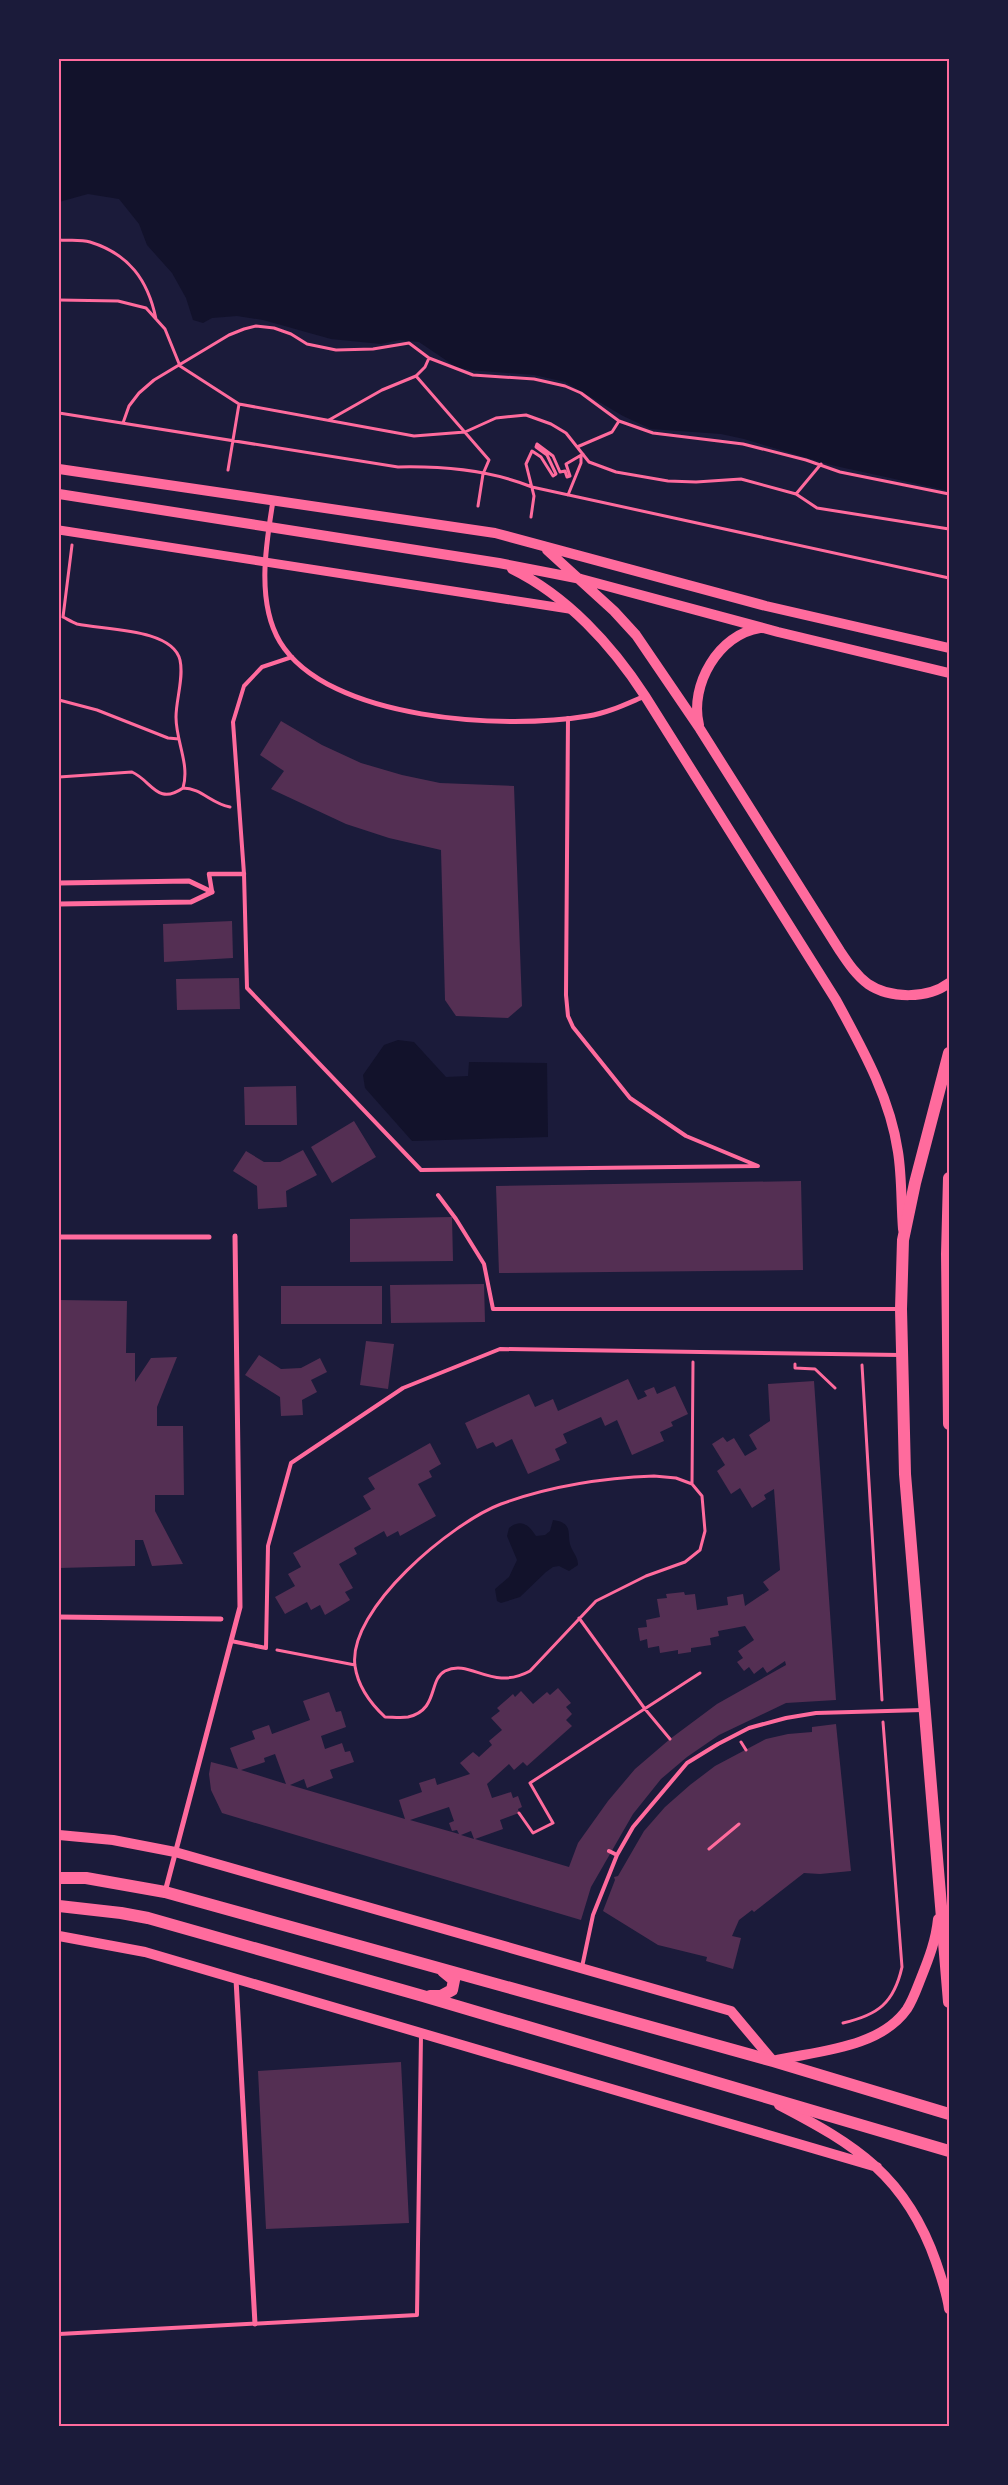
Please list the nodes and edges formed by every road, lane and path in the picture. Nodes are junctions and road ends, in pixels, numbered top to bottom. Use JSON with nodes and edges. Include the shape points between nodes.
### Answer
{"nodes":[{"id":1,"x":59,"y":240,"type":"edge"},
{"id":2,"x":59,"y":300,"type":"edge"},
{"id":3,"x":156,"y":319,"type":"junction"},
{"id":4,"x":429,"y":358,"type":"junction"},
{"id":5,"x":180,"y":366,"type":"junction"},
{"id":6,"x":416,"y":376,"type":"junction"},
{"id":7,"x":239,"y":404,"type":"junction"},
{"id":8,"x":59,"y":413,"type":"edge"},
{"id":9,"x":329,"y":420,"type":"junction"},
{"id":10,"x":619,"y":421,"type":"junction"},
{"id":11,"x":123,"y":423,"type":"junction"},
{"id":12,"x":465,"y":432,"type":"junction"},
{"id":13,"x":233,"y":440,"type":"junction"},
{"id":14,"x":577,"y":447,"type":"junction"},
{"id":15,"x":582,"y":455,"type":"junction"},
{"id":16,"x":821,"y":464,"type":"junction"},
{"id":17,"x":59,"y":469,"type":"edge"},
{"id":18,"x":228,"y":470,"type":"dead end"},
{"id":19,"x":483,"y":474,"type":"junction"},
{"id":20,"x":532,"y":487,"type":"junction"},
{"id":21,"x":59,"y":494,"type":"edge"},
{"id":22,"x":796,"y":494,"type":"junction"},
{"id":23,"x":949,"y":494,"type":"edge"},
{"id":24,"x":568,"y":495,"type":"junction"},
{"id":25,"x":273,"y":500,"type":"junction"},
{"id":26,"x":478,"y":506,"type":"dead end"},
{"id":27,"x":531,"y":517,"type":"dead end"},
{"id":28,"x":269,"y":528,"type":"junction"},
{"id":29,"x":949,"y":529,"type":"edge"},
{"id":30,"x":59,"y":530,"type":"edge"},
{"id":31,"x":72,"y":544,"type":"dead end"},
{"id":32,"x":544,"y":547,"type":"junction"},
{"id":33,"x":265,"y":561,"type":"junction"},
{"id":34,"x":500,"y":563,"type":"junction"},
{"id":35,"x":949,"y":578,"type":"edge"},
{"id":36,"x":581,"y":579,"type":"junction"},
{"id":37,"x":569,"y":608,"type":"junction"},
{"id":38,"x":61,"y":618,"type":"edge"},
{"id":39,"x":762,"y":627,"type":"junction"},
{"id":40,"x":949,"y":648,"type":"edge"},
{"id":41,"x":292,"y":658,"type":"junction"},
{"id":42,"x":949,"y":673,"type":"edge"},
{"id":43,"x":645,"y":696,"type":"junction"},
{"id":44,"x":59,"y":700,"type":"edge"},
{"id":45,"x":568,"y":718,"type":"junction"},
{"id":46,"x":700,"y":729,"type":"junction"},
{"id":47,"x":179,"y":739,"type":"junction"},
{"id":48,"x":59,"y":776,"type":"edge"},
{"id":49,"x":183,"y":788,"type":"junction"},
{"id":50,"x":239,"y":808,"type":"junction"},
{"id":51,"x":244,"y":874,"type":"junction"},
{"id":52,"x":59,"y":883,"type":"edge"},
{"id":53,"x":212,"y":892,"type":"junction"},
{"id":54,"x":59,"y":904,"type":"edge"},
{"id":55,"x":949,"y":983,"type":"edge"},
{"id":56,"x":949,"y":1053,"type":"edge"},
{"id":57,"x":949,"y":1178,"type":"edge"},
{"id":58,"x":438,"y":1195,"type":"dead end"},
{"id":59,"x":235,"y":1236,"type":"dead end"},
{"id":60,"x":59,"y":1237,"type":"edge"},
{"id":61,"x":209,"y":1237,"type":"dead end"},
{"id":62,"x":903,"y":1240,"type":"junction"},
{"id":63,"x":948,"y":1249,"type":"edge"},
{"id":64,"x":901,"y":1309,"type":"junction"},
{"id":65,"x":693,"y":1352,"type":"junction"},
{"id":66,"x":794,"y":1353,"type":"junction"},
{"id":67,"x":902,"y":1355,"type":"junction"},
{"id":68,"x":835,"y":1388,"type":"dead end"},
{"id":69,"x":949,"y":1424,"type":"edge"},
{"id":70,"x":692,"y":1484,"type":"junction"},
{"id":71,"x":59,"y":1618,"type":"edge"},
{"id":72,"x":579,"y":1618,"type":"junction"},
{"id":73,"x":221,"y":1619,"type":"dead end"},
{"id":74,"x":231,"y":1641,"type":"junction"},
{"id":75,"x":266,"y":1648,"type":"junction"},
{"id":76,"x":354,"y":1665,"type":"junction"},
{"id":77,"x":700,"y":1674,"type":"dead end"},
{"id":78,"x":645,"y":1709,"type":"junction"},
{"id":79,"x":925,"y":1710,"type":"junction"},
{"id":80,"x":746,"y":1721,"type":"dead end"},
{"id":81,"x":749,"y":1728,"type":"junction"},
{"id":82,"x":670,"y":1739,"type":"dead end"},
{"id":83,"x":519,"y":1813,"type":"dead end"},
{"id":84,"x":738,"y":1824,"type":"dead end"},
{"id":85,"x":59,"y":1835,"type":"edge"},
{"id":86,"x":709,"y":1849,"type":"dead end"},
{"id":87,"x":175,"y":1852,"type":"junction"},
{"id":88,"x":610,"y":1852,"type":"dead end"},
{"id":89,"x":617,"y":1855,"type":"junction"},
{"id":90,"x":59,"y":1878,"type":"edge"},
{"id":91,"x":165,"y":1892,"type":"junction"},
{"id":92,"x":941,"y":1896,"type":"junction"},
{"id":93,"x":59,"y":1906,"type":"edge"},
{"id":94,"x":59,"y":1936,"type":"edge"},
{"id":95,"x":433,"y":1967,"type":"junction"},
{"id":96,"x":582,"y":1970,"type":"junction"},
{"id":97,"x":236,"y":1979,"type":"junction"},
{"id":98,"x":423,"y":1996,"type":"junction"},
{"id":99,"x":949,"y":2002,"type":"edge"},
{"id":100,"x":421,"y":2034,"type":"junction"},
{"id":101,"x":773,"y":2061,"type":"junction"},
{"id":102,"x":762,"y":2096,"type":"junction"},
{"id":103,"x":949,"y":2114,"type":"edge"},
{"id":104,"x":949,"y":2151,"type":"edge"},
{"id":105,"x":877,"y":2168,"type":"junction"},
{"id":106,"x":59,"y":2308,"type":"edge"},
{"id":107,"x":949,"y":2309,"type":"edge"},
{"id":108,"x":255,"y":2324,"type":"junction"},
{"id":109,"x":59,"y":2334,"type":"edge"}],
"edges":[{"from":1,"to":3,"type":"path","via":[[89,242],[126,260],[143,279]]},
{"from":2,"to":3,"type":"path","via":[[118,301],[146,308]]},
{"from":3,"to":5,"type":"path","via":[[166,329]]},
{"from":4,"to":5,"type":"path","via":[[409,343],[373,349],[336,350],[307,344],[283,330],[256,326],[229,335]]},
{"from":4,"to":6,"type":"path","via":[[425,368]]},
{"from":4,"to":10,"type":"path","via":[[473,375],[534,379],[565,386],[581,393]]},
{"from":5,"to":7,"type":"path"},
{"from":5,"to":11,"type":"path","via":[[154,380],[139,393],[129,406]]},
{"from":6,"to":9,"type":"path","via":[[382,390]]},
{"from":6,"to":12,"type":"path"},
{"from":7,"to":9,"type":"path"},
{"from":7,"to":13,"type":"path"},
{"from":8,"to":11,"type":"path"},
{"from":9,"to":12,"type":"path","via":[[414,436]]},
{"from":10,"to":14,"type":"path","via":[[612,432]]},
{"from":10,"to":16,"type":"path","via":[[653,433],[743,444]]},
{"from":11,"to":13,"type":"path"},
{"from":12,"to":14,"type":"path","via":[[496,418],[526,414],[566,433]]},
{"from":12,"to":19,"type":"path","via":[[489,460]]},
{"from":13,"to":18,"type":"path"},
{"from":13,"to":19,"type":"path","via":[[398,467],[436,466]]},
{"from":14,"to":15,"type":"path"},
{"from":15,"to":20,"type":"path","via":[[566,464],[570,476],[567,477],[565,471],[560,472],[553,456],[537,444],[556,474],[553,476],[541,457],[532,452],[526,464]]},
{"from":15,"to":22,"type":"path","via":[[601,467],[642,478],[696,482],[741,479]]},
{"from":15,"to":24,"type":"path"},
{"from":16,"to":22,"type":"path"},
{"from":16,"to":23,"type":"path","via":[[840,472]]},
{"from":17,"to":25,"type":"main road"},
{"from":19,"to":20,"type":"path","via":[[511,478]]},
{"from":19,"to":26,"type":"path"},
{"from":20,"to":24,"type":"path"},
{"from":20,"to":27,"type":"path"},
{"from":21,"to":28,"type":"main road"},
{"from":22,"to":29,"type":"path","via":[[817,508]]},
{"from":24,"to":35,"type":"path"},
{"from":25,"to":28,"type":"street"},
{"from":25,"to":32,"type":"main road","via":[[494,533]]},
{"from":28,"to":33,"type":"street"},
{"from":28,"to":34,"type":"main road"},
{"from":30,"to":33,"type":"street"},
{"from":31,"to":38,"type":"path"},
{"from":32,"to":36,"type":"main road"},
{"from":32,"to":40,"type":"main road","via":[[766,606]]},
{"from":33,"to":37,"type":"street"},
{"from":33,"to":41,"type":"street","via":[[265,586],[271,617],[280,641]]},
{"from":34,"to":36,"type":"main road"},
{"from":34,"to":37,"type":"main road","via":[[529,578]]},
{"from":36,"to":39,"type":"main road"},
{"from":36,"to":46,"type":"main road","via":[[636,635]]},
{"from":37,"to":43,"type":"main road","via":[[613,652]]},
{"from":38,"to":47,"type":"path","via":[[76,624],[162,640],[175,648],[180,661],[176,704]]},
{"from":39,"to":42,"type":"main road"},
{"from":39,"to":46,"type":"main road","via":[[750,629],[732,639],[710,665],[698,698]]},
{"from":41,"to":45,"type":"street","via":[[324,681],[357,698],[390,708],[476,720],[530,722]]},
{"from":41,"to":50,"type":"lane","via":[[262,667],[244,686],[233,722]]},
{"from":43,"to":45,"type":"street","via":[[617,708]]},
{"from":43,"to":62,"type":"main road","via":[[836,1000],[872,1069],[887,1103],[899,1154]]},
{"from":44,"to":47,"type":"path"},
{"from":45,"to":51,"type":"lane","via":[[568,1016],[582,1042],[630,1098],[686,1136],[758,1166],[421,1170],[247,988]]},
{"from":46,"to":55,"type":"main road","via":[[840,952],[860,977],[870,985],[897,994],[932,992]]},
{"from":47,"to":49,"type":"path","via":[[187,775]]},
{"from":48,"to":49,"type":"path","via":[[132,772],[142,776],[160,794],[175,794]]},
{"from":49,"to":50,"type":"path","via":[[195,788],[223,806]]},
{"from":50,"to":51,"type":"lane"},
{"from":51,"to":53,"type":"street","via":[[209,874]]},
{"from":52,"to":53,"type":"street","via":[[188,881]]},
{"from":53,"to":54,"type":"street","via":[[191,902]]},
{"from":56,"to":62,"type":"main road"},
{"from":57,"to":63,"type":"main road"},
{"from":58,"to":64,"type":"lane","via":[[484,1264],[493,1310]]},
{"from":59,"to":74,"type":"street","via":[[240,1607]]},
{"from":60,"to":61,"type":"street"},
{"from":62,"to":64,"type":"main road"},
{"from":63,"to":69,"type":"main road"},
{"from":64,"to":67,"type":"main road"},
{"from":65,"to":66,"type":"lane"},
{"from":65,"to":70,"type":"path"},
{"from":65,"to":75,"type":"lane","via":[[500,1349],[403,1388],[291,1463],[268,1546]]},
{"from":66,"to":67,"type":"lane"},
{"from":66,"to":68,"type":"path","via":[[795,1368],[815,1369]]},
{"from":67,"to":79,"type":"main road","via":[[905,1474]]},
{"from":70,"to":72,"type":"path","via":[[702,1496],[705,1514],[700,1550],[685,1562],[604,1596]]},
{"from":70,"to":76,"type":"path","via":[[676,1478],[622,1478],[554,1487],[499,1505],[445,1536],[400,1576],[363,1626]]},
{"from":71,"to":73,"type":"street"},
{"from":72,"to":76,"type":"path","via":[[530,1671],[517,1678],[497,1679],[467,1669],[444,1671],[435,1682],[431,1701],[408,1717],[385,1717],[372,1705],[361,1688]]},
{"from":72,"to":78,"type":"path"},
{"from":74,"to":75,"type":"lane"},
{"from":74,"to":87,"type":"street"},
{"from":75,"to":76,"type":"path"},
{"from":77,"to":78,"type":"path"},
{"from":78,"to":82,"type":"path"},
{"from":78,"to":83,"type":"path","via":[[530,1784],[553,1823],[533,1833]]},
{"from":79,"to":81,"type":"lane","via":[[816,1713]]},
{"from":79,"to":92,"type":"main road"},
{"from":80,"to":81,"type":"lane"},
{"from":81,"to":89,"type":"lane","via":[[687,1763],[633,1827]]},
{"from":84,"to":86,"type":"path"},
{"from":85,"to":87,"type":"main road","via":[[113,1840]]},
{"from":87,"to":91,"type":"street"},
{"from":87,"to":96,"type":"main road"},
{"from":88,"to":89,"type":"lane"},
{"from":89,"to":96,"type":"lane","via":[[593,1915]]},
{"from":90,"to":91,"type":"main road","via":[[86,1878]]},
{"from":91,"to":95,"type":"main road"},
{"from":92,"to":99,"type":"main road"},
{"from":92,"to":101,"type":"main road","via":[[936,1936],[928,1961],[906,2010],[894,2024],[852,2044]]},
{"from":93,"to":98,"type":"main road","via":[[148,1918]]},
{"from":94,"to":97,"type":"main road","via":[[114,1945]]},
{"from":95,"to":98,"type":"main road","via":[[452,1977],[454,1986],[441,1996]]},
{"from":95,"to":101,"type":"main road"},
{"from":96,"to":101,"type":"main road","via":[[731,2011]]},
{"from":97,"to":100,"type":"main road"},
{"from":97,"to":108,"type":"street"},
{"from":98,"to":102,"type":"main road"},
{"from":100,"to":105,"type":"main road"},
{"from":100,"to":108,"type":"lane","via":[[417,2315]]},
{"from":101,"to":103,"type":"main road"},
{"from":102,"to":104,"type":"main road"},
{"from":102,"to":105,"type":"main road","via":[[830,2134]]},
{"from":105,"to":107,"type":"main road","via":[[897,2187],[927,2236]]},
{"from":106,"to":109,"type":"lane"},
{"from":108,"to":109,"type":"lane"}]}
